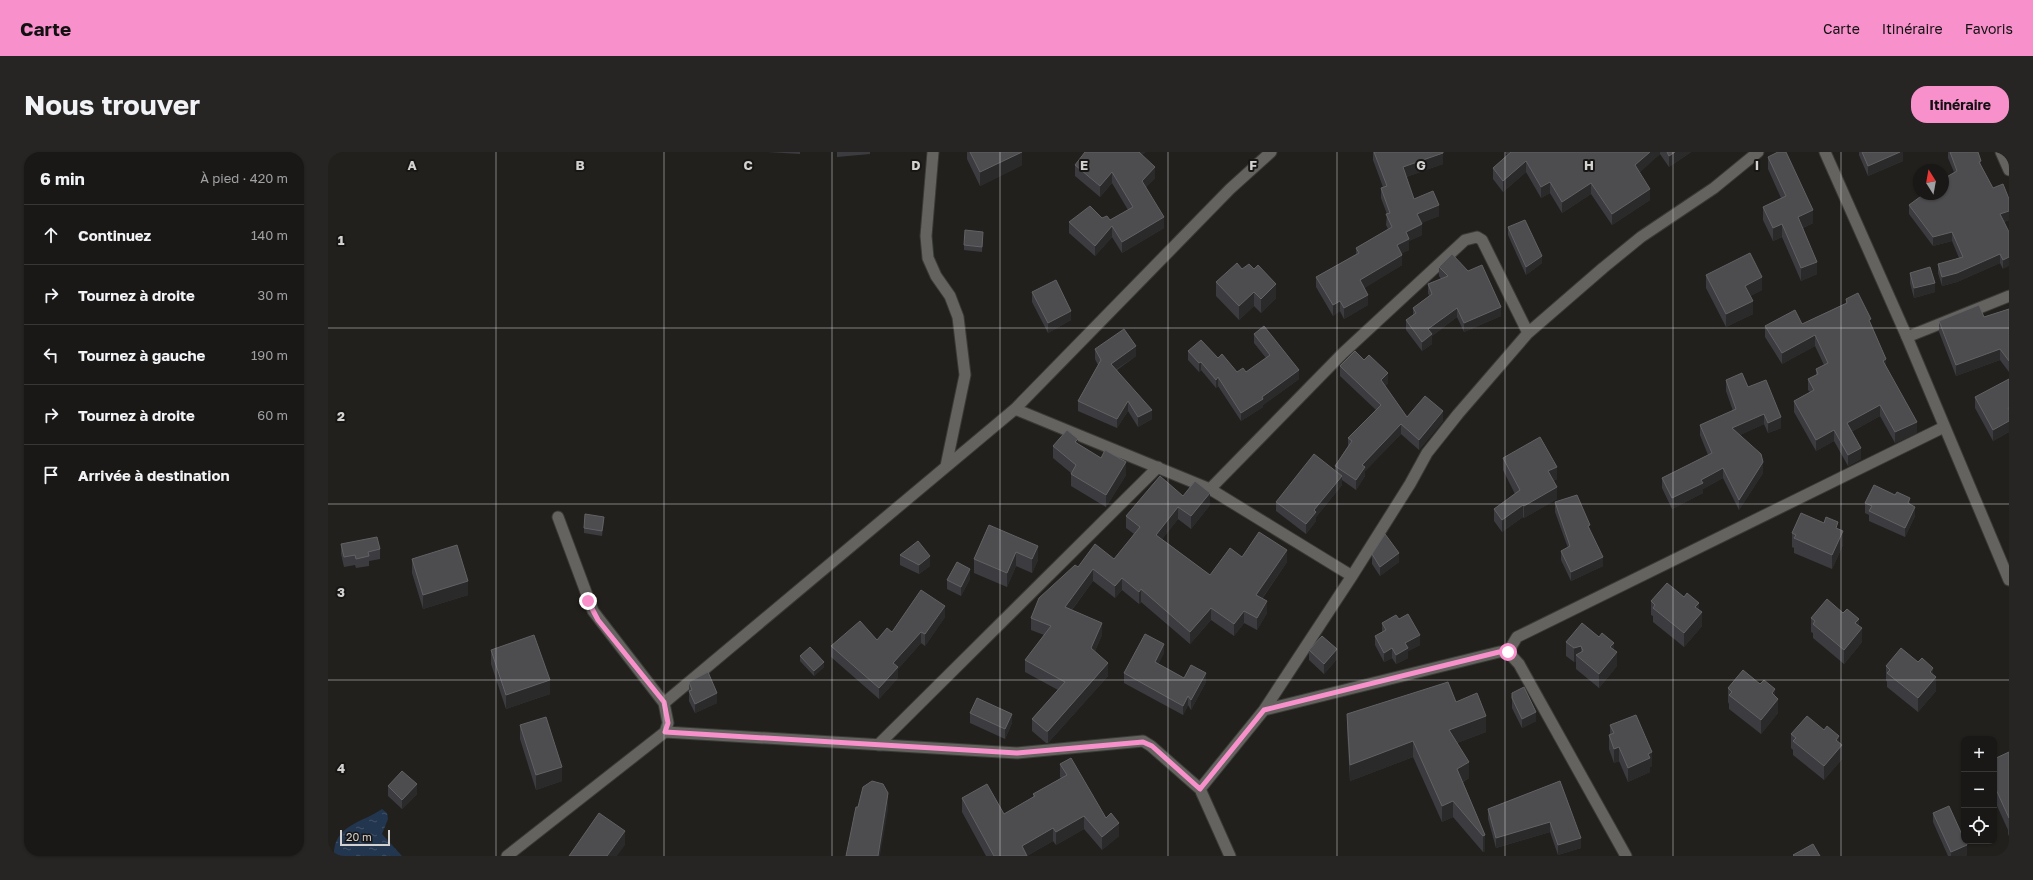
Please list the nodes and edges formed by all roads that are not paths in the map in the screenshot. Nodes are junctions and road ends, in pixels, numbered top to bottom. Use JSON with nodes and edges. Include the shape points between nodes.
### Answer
{"nodes":[{"id":1,"x":933,"y":152,"type":"edge"},
{"id":2,"x":1271,"y":152,"type":"edge"},
{"id":3,"x":1758,"y":152,"type":"edge"},
{"id":4,"x":1825,"y":152,"type":"edge"},
{"id":5,"x":2001,"y":152,"type":"edge"},
{"id":6,"x":2009,"y":170,"type":"edge"},
{"id":7,"x":2009,"y":296,"type":"edge"},
{"id":8,"x":1528,"y":333,"type":"junction"},
{"id":9,"x":1907,"y":337,"type":"junction"},
{"id":10,"x":1015,"y":409,"type":"junction"},
{"id":11,"x":1944,"y":427,"type":"junction"},
{"id":12,"x":946,"y":466,"type":"junction"},
{"id":13,"x":1158,"y":467,"type":"junction"},
{"id":14,"x":1210,"y":488,"type":"junction"},
{"id":15,"x":558,"y":517,"type":"dead end"},
{"id":16,"x":1352,"y":576,"type":"junction"},
{"id":17,"x":2009,"y":580,"type":"edge"},
{"id":18,"x":1508,"y":652,"type":"junction"},
{"id":19,"x":664,"y":702,"type":"junction"},
{"id":20,"x":1264,"y":710,"type":"junction"},
{"id":21,"x":665,"y":732,"type":"junction"},
{"id":22,"x":878,"y":745,"type":"junction"},
{"id":23,"x":1200,"y":789,"type":"junction"},
{"id":24,"x":508,"y":856,"type":"edge"},
{"id":25,"x":1230,"y":856,"type":"edge"},
{"id":26,"x":1626,"y":856,"type":"edge"}],
"edges":[{"from":1,"to":12,"type":"street","via":[[926,236],[928,258],[936,276],[950,296],[958,316],[965,376]]},
{"from":2,"to":10,"type":"street","via":[[1230,189]]},
{"from":3,"to":8,"type":"street","via":[[1714,188],[1641,237]]},
{"from":4,"to":9,"type":"street"},
{"from":5,"to":6,"type":"street"},
{"from":7,"to":9,"type":"street"},
{"from":8,"to":14,"type":"street","via":[[1482,240],[1477,237],[1465,240],[1343,353]]},
{"from":8,"to":16,"type":"street","via":[[1427,453]]},
{"from":9,"to":11,"type":"street"},
{"from":10,"to":12,"type":"street"},
{"from":10,"to":13,"type":"street"},
{"from":11,"to":17,"type":"street"},
{"from":11,"to":18,"type":"street","via":[[1517,637]]},
{"from":12,"to":19,"type":"street"},
{"from":13,"to":14,"type":"street"},
{"from":13,"to":22,"type":"street"},
{"from":14,"to":16,"type":"street"},
{"from":15,"to":19,"type":"street","via":[[593,611]]},
{"from":16,"to":20,"type":"street"},
{"from":18,"to":20,"type":"street","via":[[1499,652]]},
{"from":18,"to":26,"type":"street","via":[[1519,664]]},
{"from":19,"to":21,"type":"street","via":[[668,723]]},
{"from":20,"to":23,"type":"street"},
{"from":21,"to":22,"type":"street"},
{"from":21,"to":24,"type":"street"},
{"from":22,"to":23,"type":"street","via":[[1025,753],[1143,742],[1152,746]]},
{"from":23,"to":25,"type":"street"}]}
